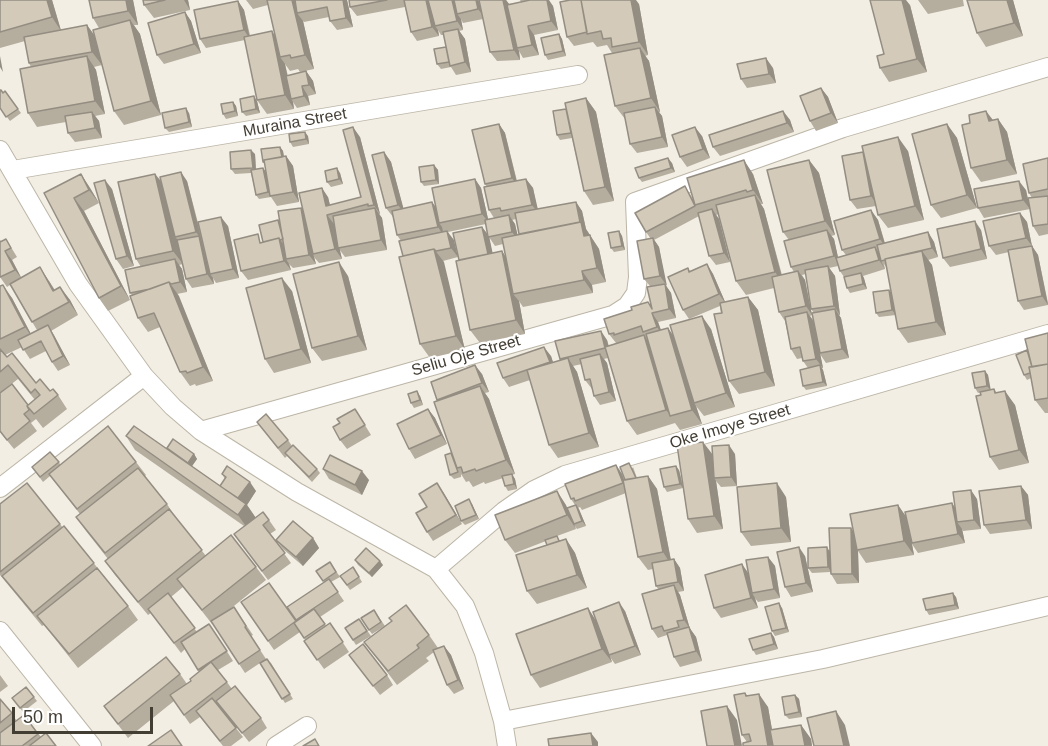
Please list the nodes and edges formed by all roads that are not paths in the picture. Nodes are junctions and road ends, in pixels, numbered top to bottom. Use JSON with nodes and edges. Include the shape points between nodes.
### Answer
{"nodes":[{"id":1,"x":1048,"y":67,"type":"edge"},
{"id":2,"x":578,"y":75,"type":"dead end"},
{"id":3,"x":0,"y":150,"type":"edge"},
{"id":4,"x":12,"y":170,"type":"junction"},
{"id":5,"x":1048,"y":334,"type":"edge"},
{"id":6,"x":144,"y":376,"type":"junction"},
{"id":7,"x":201,"y":431,"type":"junction"},
{"id":8,"x":0,"y":488,"type":"edge"},
{"id":9,"x":436,"y":569,"type":"junction"},
{"id":10,"x":1048,"y":606,"type":"edge"},
{"id":11,"x":0,"y":631,"type":"edge"},
{"id":12,"x":503,"y":721,"type":"junction"},
{"id":13,"x":307,"y":726,"type":"dead end"},
{"id":14,"x":92,"y":746,"type":"edge"},
{"id":15,"x":276,"y":746,"type":"edge"},
{"id":16,"x":507,"y":746,"type":"edge"}],
"edges":[{"from":1,"to":7,"type":"street","name":"Seliu Oje Street","via":[[843,128],[635,202],[636,293],[627,306],[613,315]]},
{"from":2,"to":4,"type":"street","name":"Muraina Street"},
{"from":3,"to":4,"type":"street"},
{"from":4,"to":6,"type":"street","via":[[78,284]]},
{"from":5,"to":9,"type":"street","name":"Oke Imoye Street","via":[[565,475],[504,511]]},
{"from":6,"to":7,"type":"street"},
{"from":6,"to":8,"type":"street"},
{"from":7,"to":9,"type":"street","via":[[297,492]]},
{"from":9,"to":12,"type":"street","via":[[465,606],[484,653]]},
{"from":10,"to":12,"type":"street","via":[[823,659]]},
{"from":11,"to":14,"type":"street"},
{"from":12,"to":16,"type":"street"},
{"from":13,"to":15,"type":"street"}]}
